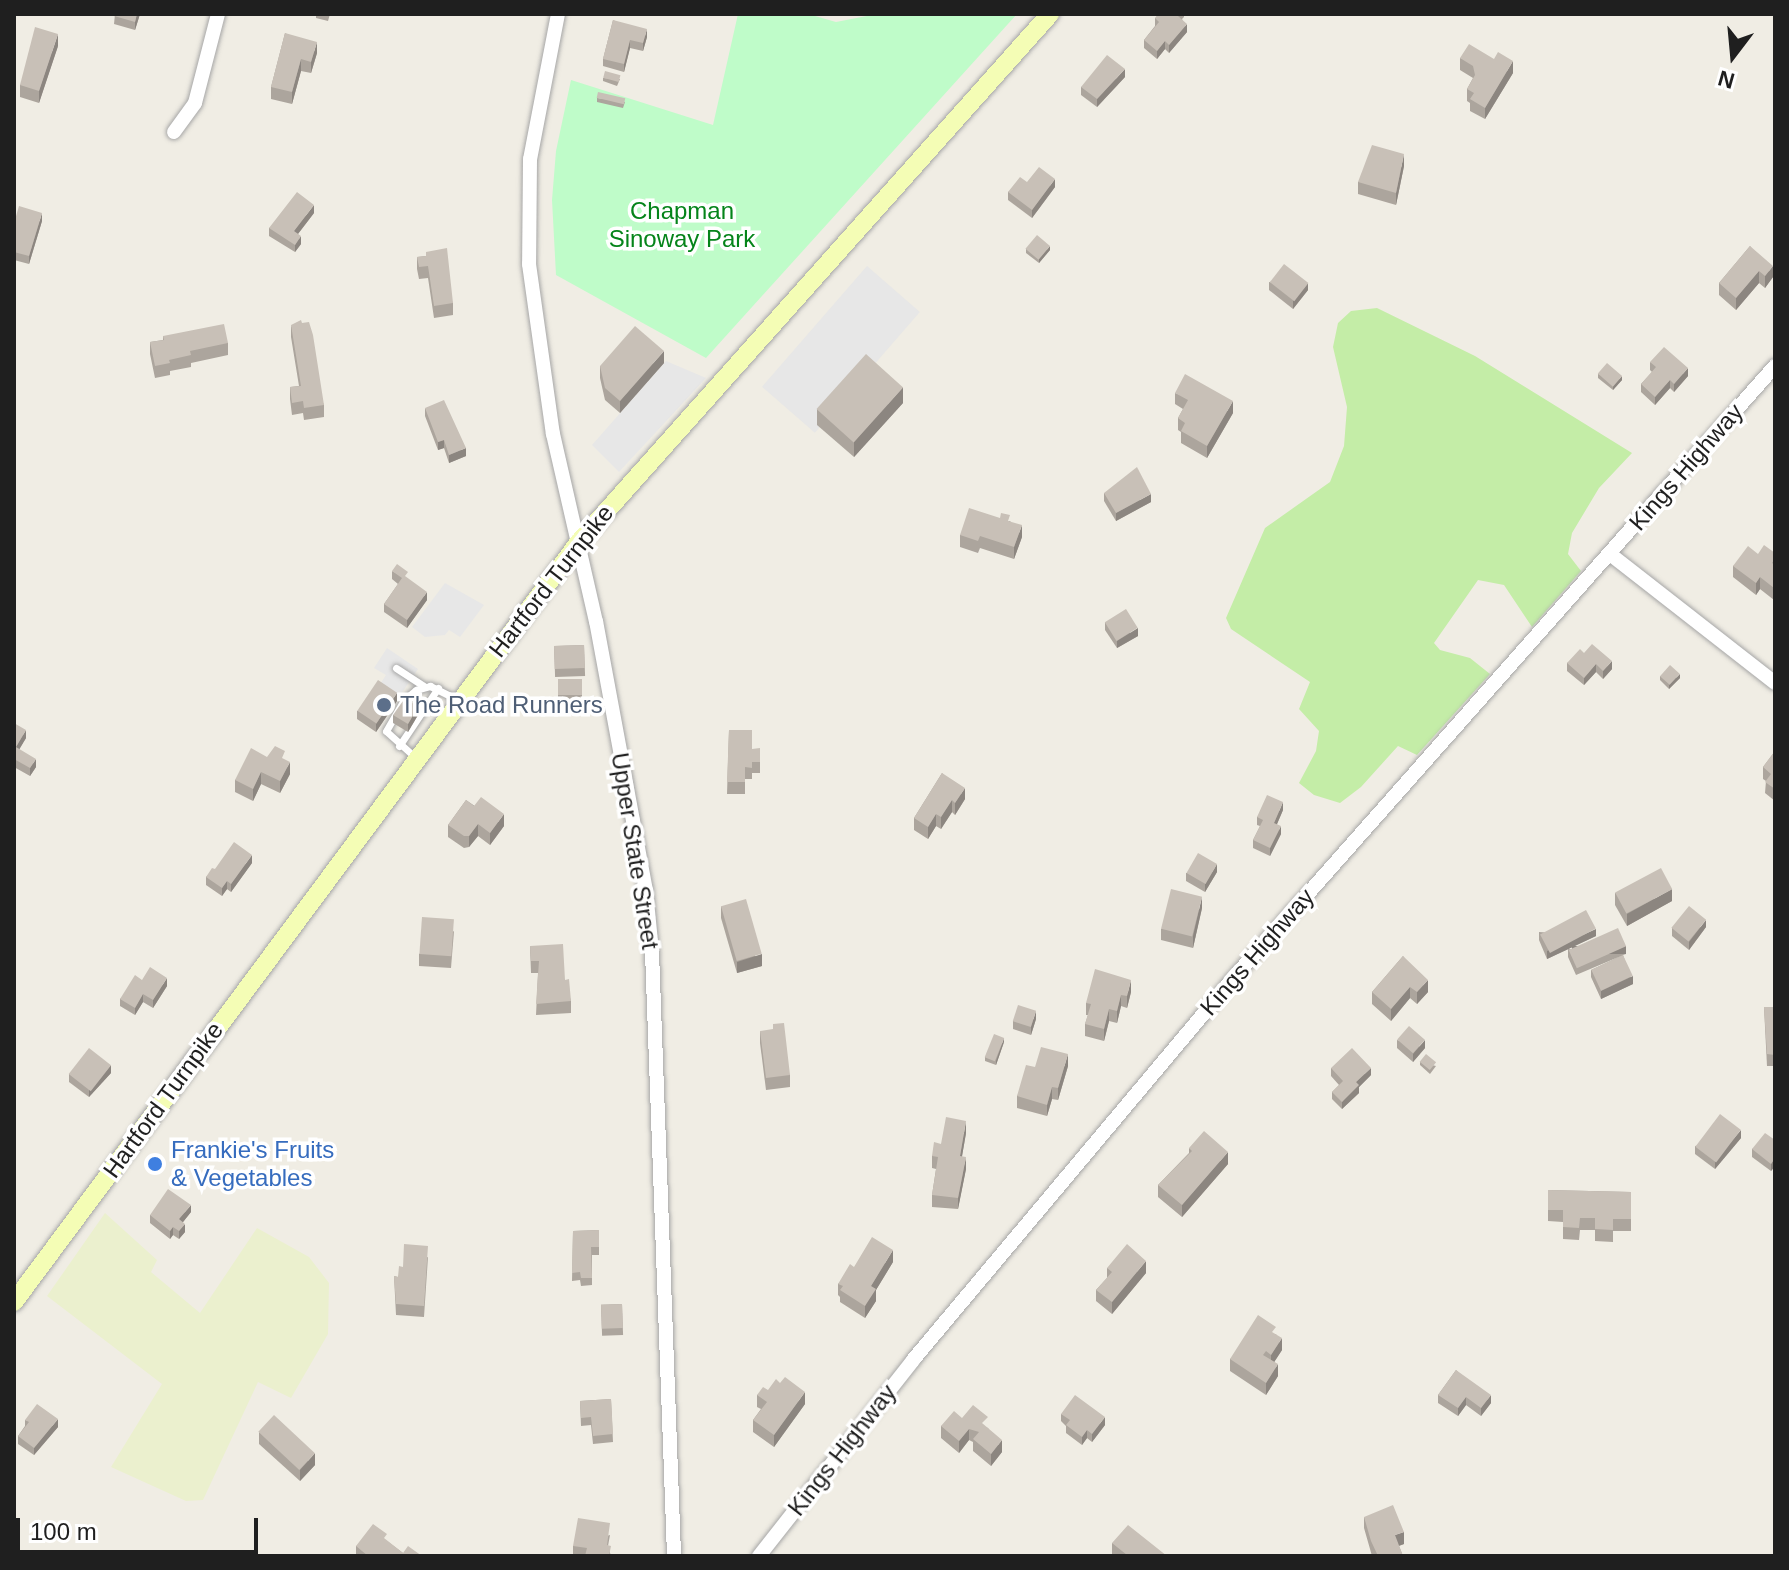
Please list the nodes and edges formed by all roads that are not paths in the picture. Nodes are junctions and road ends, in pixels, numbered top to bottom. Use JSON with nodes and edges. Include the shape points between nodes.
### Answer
{"nodes":[{"id":1,"x":218,"y":14,"type":"edge"},
{"id":2,"x":558,"y":14,"type":"edge"},
{"id":3,"x":1050,"y":14,"type":"edge"},
{"id":4,"x":174,"y":132,"type":"dead end"},
{"id":5,"x":1775,"y":366,"type":"edge"},
{"id":6,"x":578,"y":543,"type":"junction"},
{"id":7,"x":1610,"y":554,"type":"junction"},
{"id":8,"x":396,"y":668,"type":"dead end"},
{"id":9,"x":1775,"y":683,"type":"edge"},
{"id":10,"x":424,"y":686,"type":"junction"},
{"id":11,"x":438,"y":688,"type":"junction"},
{"id":12,"x":459,"y":700,"type":"junction"},
{"id":13,"x":399,"y":746,"type":"junction"},
{"id":14,"x":416,"y":758,"type":"junction"},
{"id":15,"x":14,"y":1302,"type":"edge"},
{"id":16,"x":674,"y":1556,"type":"edge"},
{"id":17,"x":759,"y":1556,"type":"edge"}],
"edges":[{"from":1,"to":4,"type":"street","via":[[195,103]]},
{"from":2,"to":6,"type":"street","name":"Upper State Street","via":[[530,159],[529,264],[553,434]]},
{"from":3,"to":6,"type":"main road","name":"Hartford Turnpike"},
{"from":5,"to":7,"type":"street","name":"Kings Highway"},
{"from":6,"to":12,"type":"main road","name":"Hartford Turnpike"},
{"from":6,"to":16,"type":"street","name":"Upper State Street","via":[[633,819],[652,952]]},
{"from":7,"to":9,"type":"street"},
{"from":7,"to":17,"type":"street","name":"Kings Highway","via":[[1216,999],[913,1360]]},
{"from":8,"to":10,"type":"lane"},
{"from":10,"to":11,"type":"lane"},
{"from":10,"to":13,"type":"lane","via":[[404,700],[386,731]]},
{"from":11,"to":12,"type":"lane"},
{"from":11,"to":13,"type":"lane"},
{"from":12,"to":14,"type":"main road","name":"Hartford Turnpike"},
{"from":13,"to":14,"type":"lane"},
{"from":14,"to":15,"type":"main road","name":"Hartford Turnpike"}]}
